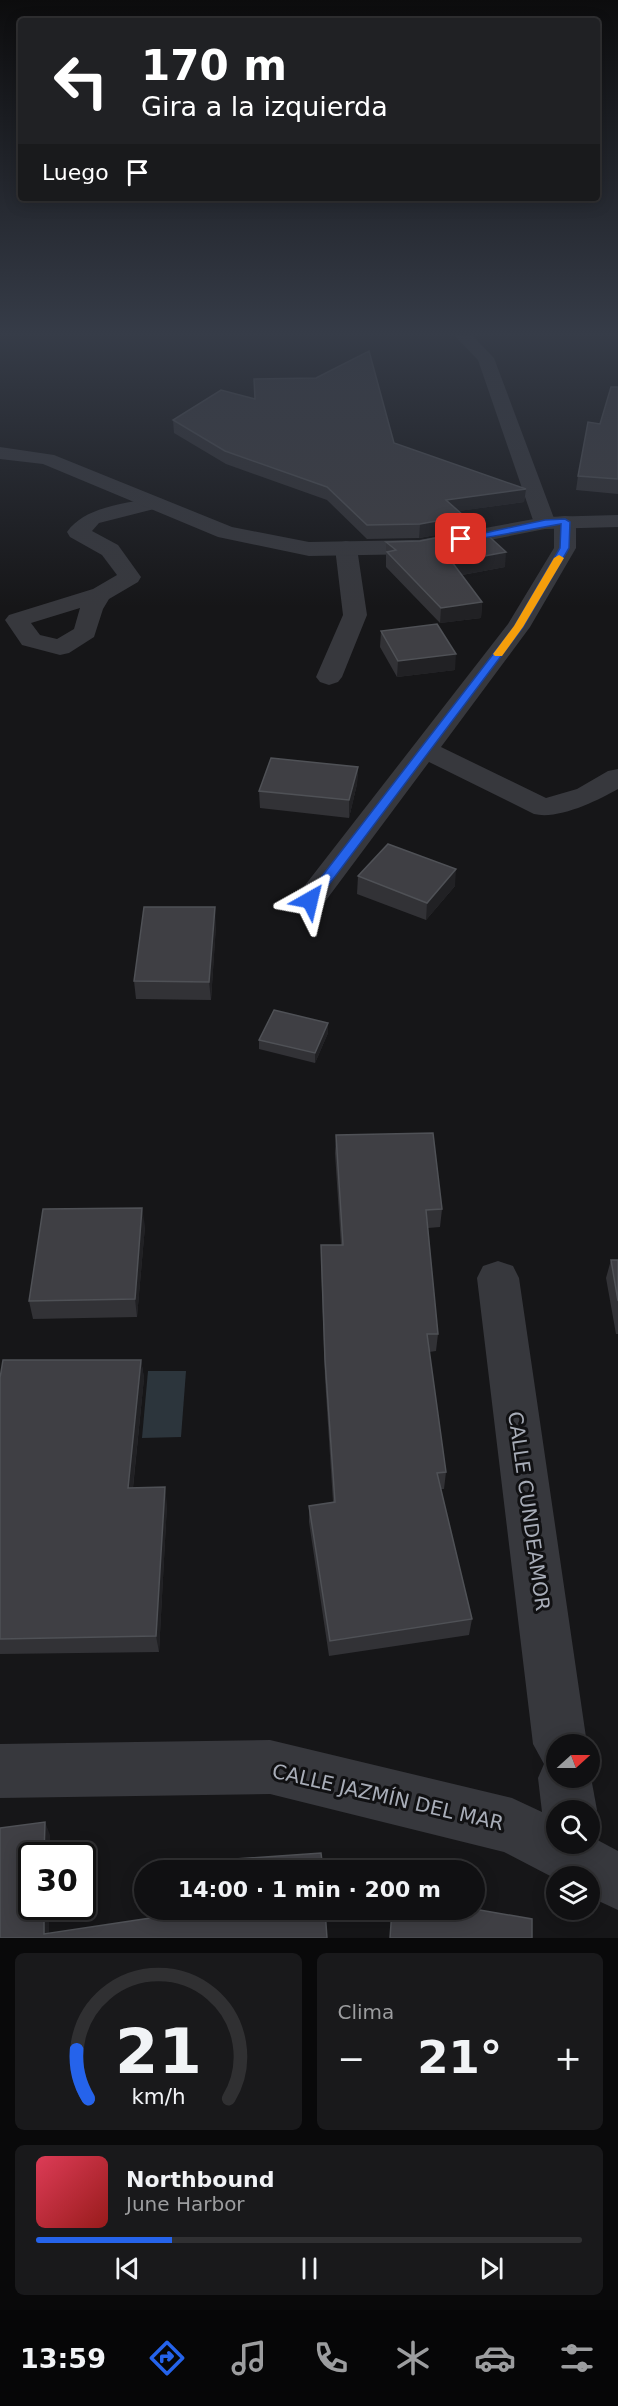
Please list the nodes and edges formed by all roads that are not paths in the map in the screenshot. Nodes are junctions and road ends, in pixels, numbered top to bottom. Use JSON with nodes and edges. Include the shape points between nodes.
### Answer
{"nodes":[{"id":1,"x":515,"y":425,"type":"edge"},
{"id":2,"x":0,"y":453,"type":"edge"},
{"id":3,"x":155,"y":503,"type":"junction"},
{"id":4,"x":618,"y":521,"type":"edge"},
{"id":5,"x":555,"y":522,"type":"junction"},
{"id":6,"x":346,"y":548,"type":"junction"},
{"id":7,"x":101,"y":594,"type":"dead end"},
{"id":8,"x":328,"y":677,"type":"dead end"},
{"id":9,"x":425,"y":750,"type":"junction"},
{"id":10,"x":618,"y":777,"type":"edge"},
{"id":11,"x":310,"y":900,"type":"dead end"},
{"id":12,"x":498,"y":1278,"type":"dead end"},
{"id":13,"x":559,"y":1734,"type":"edge"},
{"id":14,"x":0,"y":1771,"type":"edge"},
{"id":15,"x":546,"y":1837,"type":"edge"}],
"edges":[{"from":1,"to":5,"type":"street"},
{"from":2,"to":3,"type":"street","via":[[47,459]]},
{"from":3,"to":6,"type":"street","via":[[226,532],[309,549]]},
{"from":3,"to":7,"type":"street","via":[[92,519],[78,532],[110,550],[130,577]]},
{"from":4,"to":5,"type":"street"},
{"from":5,"to":6,"type":"street","via":[[419,547]]},
{"from":5,"to":9,"type":"street","via":[[565,548],[518,627]]},
{"from":6,"to":8,"type":"street","via":[[354,615]]},
{"from":9,"to":10,"type":"street","via":[[544,808],[587,795]]},
{"from":9,"to":11,"type":"street"},
{"from":12,"to":13,"type":"street","name":"CALLE CUNDEAMOR"},
{"from":14,"to":15,"type":"street","name":"CALLE JAZMÍN DEL MAR","via":[[270,1767]]}]}
